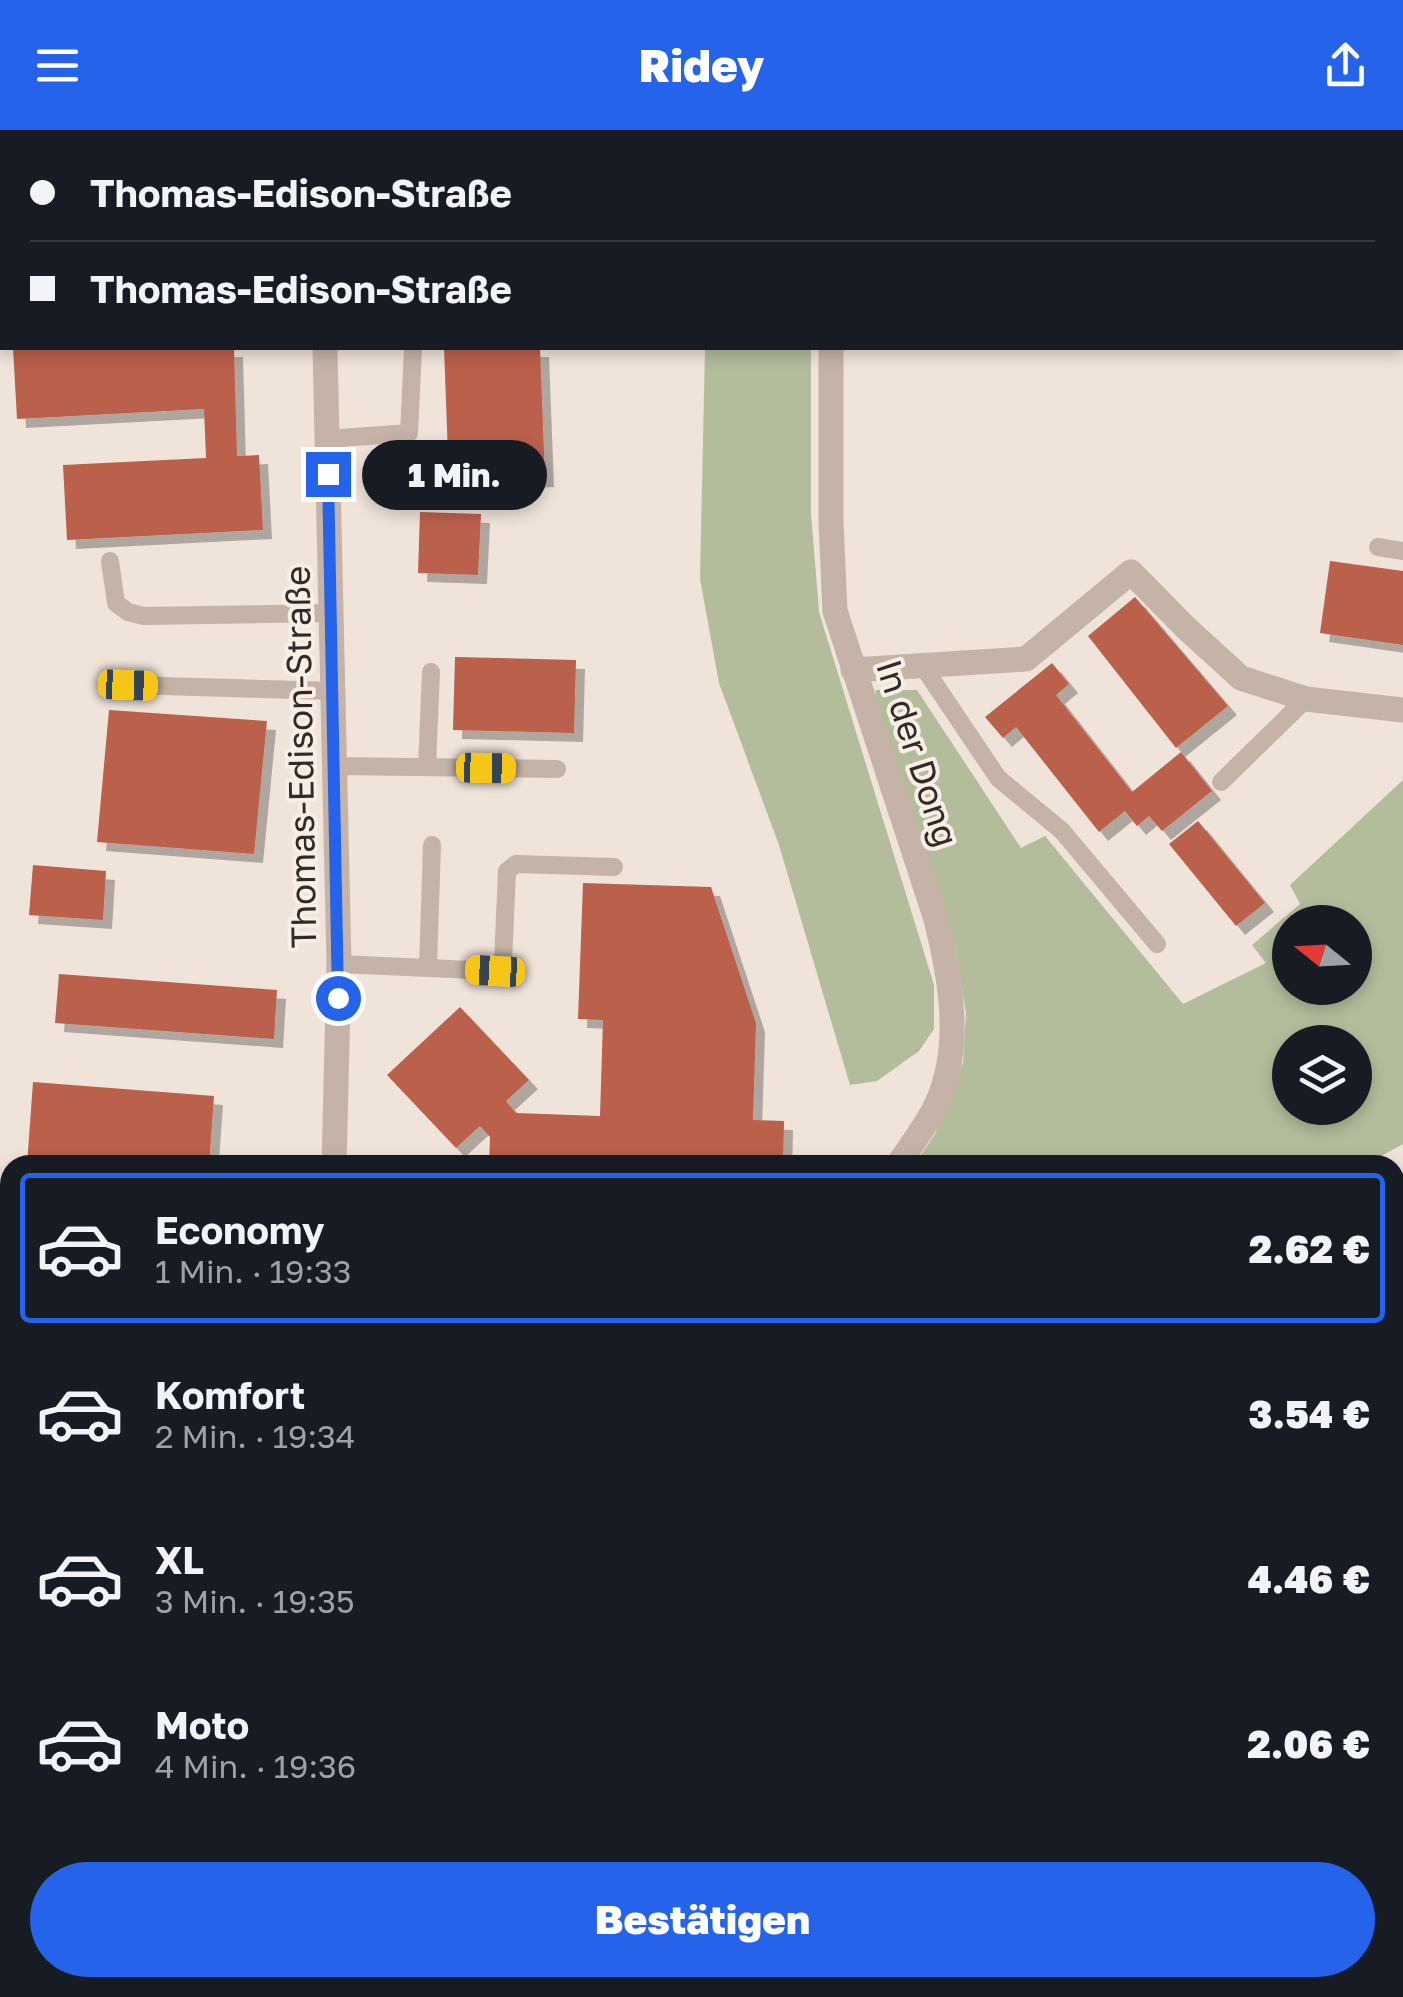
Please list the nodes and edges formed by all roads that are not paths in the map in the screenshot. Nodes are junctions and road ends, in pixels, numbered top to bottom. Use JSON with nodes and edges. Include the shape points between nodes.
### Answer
{"nodes":[{"id":1,"x":325,"y":350,"type":"edge"},
{"id":2,"x":413,"y":350,"type":"edge"},
{"id":3,"x":832,"y":350,"type":"edge"},
{"id":4,"x":327,"y":439,"type":"junction"},
{"id":5,"x":1378,"y":547,"type":"dead end"},
{"id":6,"x":1403,"y":551,"type":"edge"},
{"id":7,"x":110,"y":561,"type":"dead end"},
{"id":8,"x":332,"y":612,"type":"junction"},
{"id":9,"x":922,"y":666,"type":"junction"},
{"id":10,"x":853,"y":670,"type":"junction"},
{"id":11,"x":431,"y":672,"type":"dead end"},
{"id":12,"x":128,"y":685,"type":"dead end"},
{"id":13,"x":334,"y":691,"type":"junction"},
{"id":14,"x":1306,"y":699,"type":"junction"},
{"id":15,"x":1403,"y":710,"type":"edge"},
{"id":16,"x":335,"y":766,"type":"junction"},
{"id":17,"x":427,"y":767,"type":"junction"},
{"id":18,"x":557,"y":770,"type":"dead end"},
{"id":19,"x":1221,"y":782,"type":"dead end"},
{"id":20,"x":432,"y":844,"type":"dead end"},
{"id":21,"x":614,"y":867,"type":"dead end"},
{"id":22,"x":1157,"y":944,"type":"dead end"},
{"id":23,"x":340,"y":964,"type":"junction"},
{"id":24,"x":428,"y":968,"type":"junction"},
{"id":25,"x":334,"y":1155,"type":"edge"},
{"id":26,"x":905,"y":1155,"type":"edge"}],
"edges":[{"from":1,"to":4,"type":"street","name":"Thomas-Edison-Straße"},
{"from":2,"to":4,"type":"lane","via":[[409,433]]},
{"from":3,"to":10,"type":"street","name":"In der Dong","via":[[836,611]]},
{"from":4,"to":8,"type":"street","name":"Thomas-Edison-Straße"},
{"from":5,"to":6,"type":"lane"},
{"from":7,"to":8,"type":"lane","via":[[116,604],[144,616]]},
{"from":8,"to":13,"type":"street","name":"Thomas-Edison-Straße"},
{"from":9,"to":10,"type":"street"},
{"from":9,"to":14,"type":"street","via":[[1026,659],[1131,572],[1242,678]]},
{"from":9,"to":22,"type":"lane","via":[[998,778],[1062,831]]},
{"from":10,"to":26,"type":"street","name":"In der Dong","via":[[945,954],[952,1012],[934,1110]]},
{"from":11,"to":17,"type":"lane"},
{"from":12,"to":13,"type":"lane"},
{"from":13,"to":16,"type":"street","name":"Thomas-Edison-Straße"},
{"from":14,"to":15,"type":"street"},
{"from":14,"to":19,"type":"lane"},
{"from":16,"to":17,"type":"lane"},
{"from":16,"to":23,"type":"street","name":"Thomas-Edison-Straße"},
{"from":17,"to":18,"type":"lane"},
{"from":20,"to":24,"type":"lane"},
{"from":21,"to":24,"type":"lane","via":[[516,864],[507,871],[503,962],[495,971]]},
{"from":23,"to":24,"type":"lane"},
{"from":23,"to":25,"type":"street","name":"Thomas-Edison-Straße"}]}
